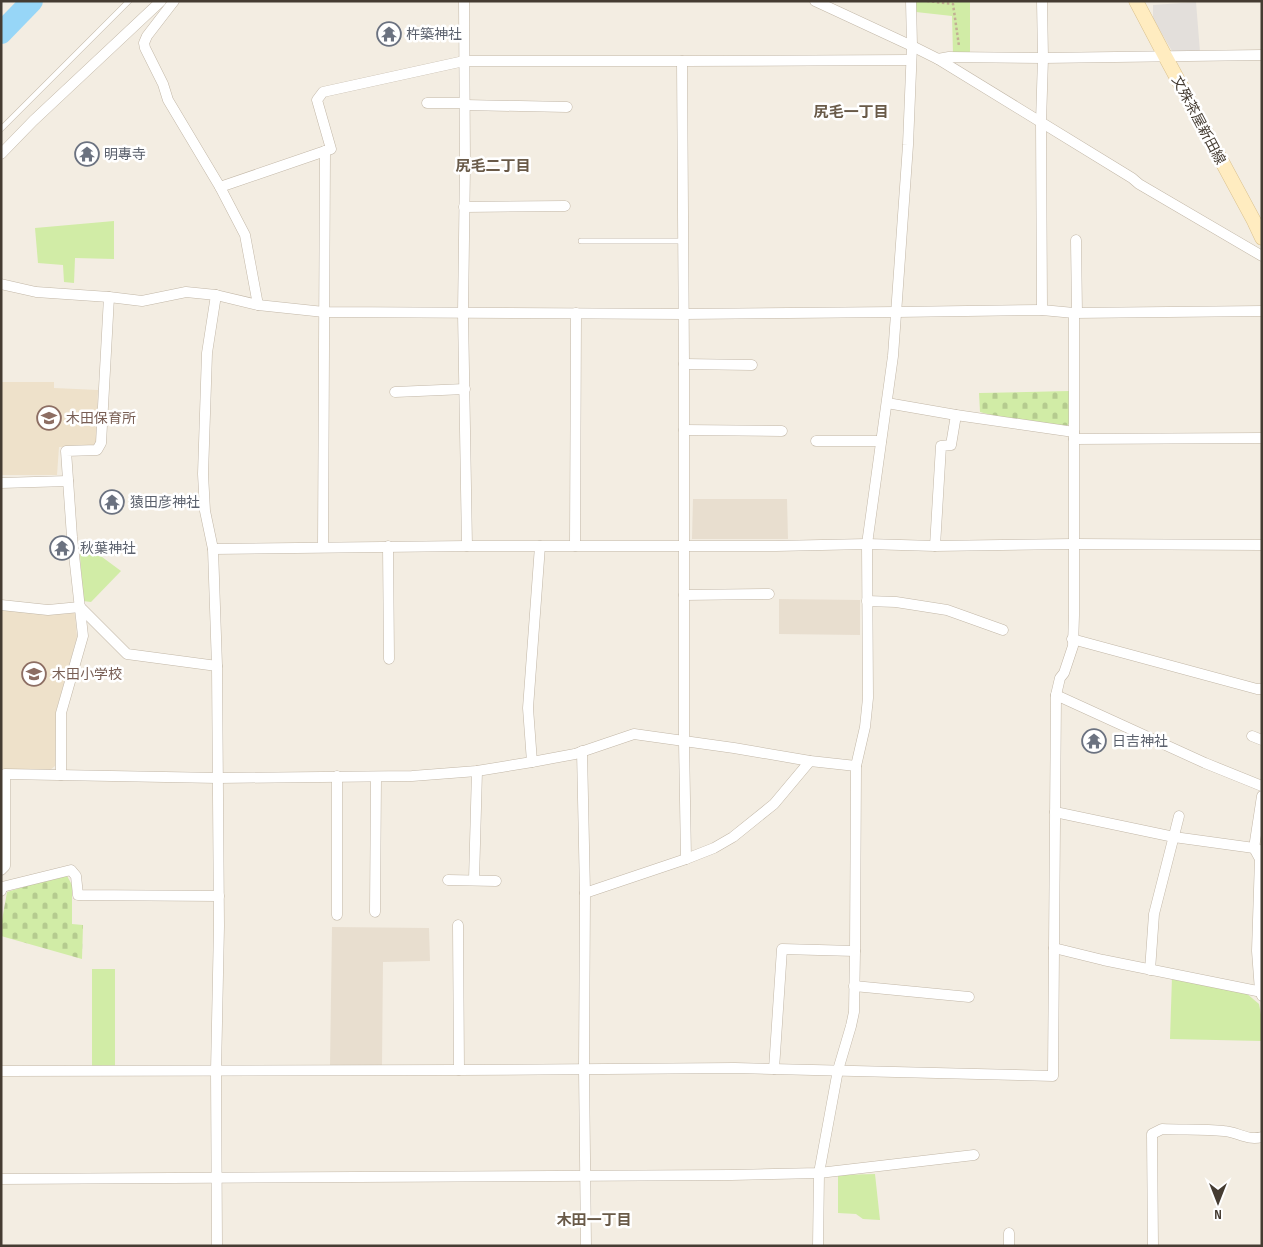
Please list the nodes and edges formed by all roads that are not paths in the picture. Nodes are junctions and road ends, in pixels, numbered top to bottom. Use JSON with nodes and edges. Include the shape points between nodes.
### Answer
{"nodes":[{"id":1,"x":129,"y":1,"type":"edge"},
{"id":2,"x":161,"y":1,"type":"edge"},
{"id":3,"x":174,"y":1,"type":"edge"},
{"id":4,"x":464,"y":1,"type":"edge"},
{"id":5,"x":815,"y":1,"type":"edge"},
{"id":6,"x":911,"y":1,"type":"edge"},
{"id":7,"x":1042,"y":1,"type":"edge"},
{"id":8,"x":1136,"y":1,"type":"edge"},
{"id":9,"x":1145,"y":1,"type":"edge"},
{"id":10,"x":1145,"y":18,"type":"junction"},
{"id":11,"x":912,"y":46,"type":"junction"},
{"id":12,"x":1262,"y":55,"type":"edge"},
{"id":13,"x":1165,"y":56,"type":"junction"},
{"id":14,"x":1042,"y":58,"type":"junction"},
{"id":15,"x":938,"y":59,"type":"junction"},
{"id":16,"x":911,"y":60,"type":"junction"},
{"id":17,"x":464,"y":61,"type":"junction"},
{"id":18,"x":682,"y":61,"type":"junction"},
{"id":19,"x":427,"y":104,"type":"dead end"},
{"id":20,"x":465,"y":104,"type":"junction"},
{"id":21,"x":567,"y":107,"type":"dead end"},
{"id":22,"x":1041,"y":122,"type":"junction"},
{"id":23,"x":1,"y":129,"type":"edge"},
{"id":24,"x":325,"y":151,"type":"junction"},
{"id":25,"x":1,"y":154,"type":"edge"},
{"id":26,"x":220,"y":188,"type":"junction"},
{"id":27,"x":565,"y":206,"type":"dead end"},
{"id":28,"x":464,"y":207,"type":"junction"},
{"id":29,"x":1262,"y":238,"type":"edge"},
{"id":30,"x":1076,"y":240,"type":"dead end"},
{"id":31,"x":581,"y":241,"type":"dead end"},
{"id":32,"x":683,"y":241,"type":"junction"},
{"id":33,"x":1262,"y":256,"type":"edge"},
{"id":34,"x":1,"y":284,"type":"edge"},
{"id":35,"x":216,"y":295,"type":"junction"},
{"id":36,"x":109,"y":297,"type":"junction"},
{"id":37,"x":258,"y":305,"type":"junction"},
{"id":38,"x":1042,"y":310,"type":"junction"},
{"id":39,"x":324,"y":312,"type":"junction"},
{"id":40,"x":897,"y":312,"type":"junction"},
{"id":41,"x":1262,"y":312,"type":"edge"},
{"id":42,"x":463,"y":313,"type":"junction"},
{"id":43,"x":576,"y":313,"type":"junction"},
{"id":44,"x":1076,"y":313,"type":"junction"},
{"id":45,"x":684,"y":314,"type":"junction"},
{"id":46,"x":684,"y":364,"type":"junction"},
{"id":47,"x":752,"y":366,"type":"dead end"},
{"id":48,"x":465,"y":389,"type":"junction"},
{"id":49,"x":396,"y":392,"type":"dead end"},
{"id":50,"x":887,"y":404,"type":"junction"},
{"id":51,"x":956,"y":415,"type":"junction"},
{"id":52,"x":684,"y":430,"type":"junction"},
{"id":53,"x":782,"y":431,"type":"dead end"},
{"id":54,"x":1074,"y":436,"type":"junction"},
{"id":55,"x":1262,"y":438,"type":"edge"},
{"id":56,"x":816,"y":440,"type":"dead end"},
{"id":57,"x":881,"y":441,"type":"junction"},
{"id":58,"x":68,"y":481,"type":"junction"},
{"id":59,"x":1,"y":483,"type":"edge"},
{"id":60,"x":867,"y":544,"type":"junction"},
{"id":61,"x":1074,"y":544,"type":"junction"},
{"id":62,"x":1262,"y":545,"type":"edge"},
{"id":63,"x":388,"y":546,"type":"junction"},
{"id":64,"x":468,"y":546,"type":"junction"},
{"id":65,"x":540,"y":546,"type":"junction"},
{"id":66,"x":575,"y":546,"type":"junction"},
{"id":67,"x":684,"y":546,"type":"junction"},
{"id":68,"x":935,"y":546,"type":"junction"},
{"id":69,"x":323,"y":547,"type":"junction"},
{"id":70,"x":212,"y":549,"type":"junction"},
{"id":71,"x":769,"y":594,"type":"dead end"},
{"id":72,"x":684,"y":595,"type":"junction"},
{"id":73,"x":867,"y":601,"type":"junction"},
{"id":74,"x":1,"y":605,"type":"edge"},
{"id":75,"x":80,"y":607,"type":"junction"},
{"id":76,"x":1004,"y":630,"type":"dead end"},
{"id":77,"x":1072,"y":639,"type":"junction"},
{"id":78,"x":389,"y":659,"type":"dead end"},
{"id":79,"x":217,"y":666,"type":"junction"},
{"id":80,"x":1262,"y":689,"type":"edge"},
{"id":81,"x":1056,"y":695,"type":"junction"},
{"id":82,"x":684,"y":741,"type":"junction"},
{"id":83,"x":582,"y":751,"type":"junction"},
{"id":84,"x":810,"y":760,"type":"junction"},
{"id":85,"x":532,"y":762,"type":"junction"},
{"id":86,"x":856,"y":766,"type":"junction"},
{"id":87,"x":476,"y":771,"type":"junction"},
{"id":88,"x":61,"y":775,"type":"junction"},
{"id":89,"x":337,"y":776,"type":"junction"},
{"id":90,"x":376,"y":776,"type":"junction"},
{"id":91,"x":218,"y":778,"type":"junction"},
{"id":92,"x":1262,"y":786,"type":"edge"},
{"id":93,"x":1262,"y":796,"type":"edge"},
{"id":94,"x":1056,"y":812,"type":"junction"},
{"id":95,"x":1179,"y":816,"type":"dead end"},
{"id":96,"x":1174,"y":837,"type":"junction"},
{"id":97,"x":1258,"y":849,"type":"edge"},
{"id":98,"x":686,"y":859,"type":"junction"},
{"id":99,"x":1,"y":870,"type":"edge"},
{"id":100,"x":448,"y":880,"type":"dead end"},
{"id":101,"x":474,"y":880,"type":"junction"},
{"id":102,"x":496,"y":880,"type":"dead end"},
{"id":103,"x":1,"y":891,"type":"edge"},
{"id":104,"x":586,"y":893,"type":"junction"},
{"id":105,"x":220,"y":896,"type":"junction"},
{"id":106,"x":375,"y":912,"type":"dead end"},
{"id":107,"x":337,"y":915,"type":"dead end"},
{"id":108,"x":458,"y":925,"type":"dead end"},
{"id":109,"x":1054,"y":948,"type":"junction"},
{"id":110,"x":855,"y":951,"type":"junction"},
{"id":111,"x":1150,"y":970,"type":"junction"},
{"id":112,"x":854,"y":986,"type":"junction"},
{"id":113,"x":1261,"y":993,"type":"edge"},
{"id":114,"x":968,"y":997,"type":"dead end"},
{"id":115,"x":584,"y":1069,"type":"junction"},
{"id":116,"x":774,"y":1069,"type":"junction"},
{"id":117,"x":459,"y":1070,"type":"junction"},
{"id":118,"x":838,"y":1070,"type":"junction"},
{"id":119,"x":1,"y":1071,"type":"edge"},
{"id":120,"x":216,"y":1071,"type":"junction"},
{"id":121,"x":1262,"y":1137,"type":"edge"},
{"id":122,"x":974,"y":1155,"type":"dead end"},
{"id":123,"x":819,"y":1173,"type":"junction"},
{"id":124,"x":585,"y":1177,"type":"junction"},
{"id":125,"x":1,"y":1179,"type":"edge"},
{"id":126,"x":217,"y":1179,"type":"junction"},
{"id":127,"x":1009,"y":1233,"type":"dead end"},
{"id":128,"x":217,"y":1246,"type":"edge"},
{"id":129,"x":586,"y":1246,"type":"edge"},
{"id":130,"x":818,"y":1246,"type":"edge"},
{"id":131,"x":1009,"y":1246,"type":"edge"},
{"id":132,"x":1153,"y":1246,"type":"edge"}],
"edges":[{"from":1,"to":23,"type":"lane"},
{"from":2,"to":25,"type":"street"},
{"from":3,"to":26,"type":"street","via":[[147,36],[145,48],[168,100]]},
{"from":4,"to":17,"type":"street"},
{"from":5,"to":11,"type":"street"},
{"from":6,"to":11,"type":"street"},
{"from":7,"to":14,"type":"street"},
{"from":8,"to":10,"type":"main road","name":"文殊茶屋新田線"},
{"from":9,"to":10,"type":"street"},
{"from":10,"to":13,"type":"main road","name":"文殊茶屋新田線"},
{"from":11,"to":15,"type":"street"},
{"from":11,"to":16,"type":"street"},
{"from":12,"to":13,"type":"street"},
{"from":13,"to":14,"type":"street"},
{"from":13,"to":29,"type":"main road","name":"文殊茶屋新田線"},
{"from":14,"to":15,"type":"street"},
{"from":14,"to":22,"type":"street"},
{"from":15,"to":22,"type":"street"},
{"from":16,"to":18,"type":"street"},
{"from":16,"to":40,"type":"street"},
{"from":17,"to":18,"type":"street"},
{"from":17,"to":20,"type":"street"},
{"from":17,"to":24,"type":"street","via":[[323,92],[317,100],[331,149]]},
{"from":18,"to":32,"type":"street"},
{"from":19,"to":20,"type":"street"},
{"from":20,"to":21,"type":"street"},
{"from":20,"to":28,"type":"street"},
{"from":22,"to":33,"type":"street"},
{"from":22,"to":38,"type":"street"},
{"from":24,"to":26,"type":"street"},
{"from":24,"to":39,"type":"street"},
{"from":26,"to":37,"type":"street","via":[[245,235]]},
{"from":27,"to":28,"type":"street"},
{"from":28,"to":42,"type":"street"},
{"from":30,"to":44,"type":"street"},
{"from":31,"to":32,"type":"lane"},
{"from":32,"to":45,"type":"street"},
{"from":34,"to":36,"type":"street","via":[[36,292]]},
{"from":35,"to":36,"type":"street","via":[[186,292],[142,301]]},
{"from":35,"to":37,"type":"street"},
{"from":35,"to":70,"type":"street","via":[[206,353],[203,436],[205,510]]},
{"from":36,"to":58,"type":"street","via":[[101,442],[98,450],[66,451]]},
{"from":37,"to":39,"type":"street"},
{"from":38,"to":40,"type":"street"},
{"from":38,"to":44,"type":"street"},
{"from":39,"to":42,"type":"street"},
{"from":39,"to":69,"type":"street"},
{"from":40,"to":45,"type":"street"},
{"from":40,"to":50,"type":"street"},
{"from":41,"to":44,"type":"street"},
{"from":42,"to":43,"type":"street"},
{"from":42,"to":48,"type":"street"},
{"from":43,"to":45,"type":"street"},
{"from":43,"to":66,"type":"street"},
{"from":44,"to":54,"type":"street"},
{"from":45,"to":46,"type":"street"},
{"from":46,"to":47,"type":"street"},
{"from":46,"to":52,"type":"street"},
{"from":48,"to":49,"type":"street"},
{"from":48,"to":64,"type":"street"},
{"from":50,"to":51,"type":"street"},
{"from":50,"to":57,"type":"street"},
{"from":51,"to":54,"type":"street"},
{"from":51,"to":68,"type":"street","via":[[951,445],[941,446]]},
{"from":52,"to":53,"type":"street"},
{"from":52,"to":67,"type":"street"},
{"from":54,"to":55,"type":"street"},
{"from":54,"to":61,"type":"street"},
{"from":56,"to":57,"type":"street"},
{"from":57,"to":60,"type":"street"},
{"from":58,"to":59,"type":"street"},
{"from":58,"to":75,"type":"street"},
{"from":60,"to":67,"type":"street"},
{"from":60,"to":68,"type":"street"},
{"from":60,"to":73,"type":"street"},
{"from":61,"to":62,"type":"street"},
{"from":61,"to":68,"type":"street"},
{"from":61,"to":77,"type":"street"},
{"from":63,"to":64,"type":"street"},
{"from":63,"to":69,"type":"street"},
{"from":63,"to":78,"type":"street"},
{"from":64,"to":65,"type":"street"},
{"from":65,"to":66,"type":"street"},
{"from":65,"to":85,"type":"street","via":[[528,708]]},
{"from":66,"to":67,"type":"street"},
{"from":67,"to":72,"type":"street"},
{"from":69,"to":70,"type":"street"},
{"from":70,"to":79,"type":"street"},
{"from":71,"to":72,"type":"street"},
{"from":72,"to":82,"type":"street"},
{"from":73,"to":76,"type":"street","via":[[947,610]]},
{"from":73,"to":86,"type":"street","via":[[868,698]]},
{"from":74,"to":75,"type":"street","via":[[48,610]]},
{"from":75,"to":79,"type":"street","via":[[127,654]]},
{"from":75,"to":88,"type":"street","via":[[82,636],[61,713]]},
{"from":77,"to":80,"type":"street"},
{"from":77,"to":81,"type":"street","via":[[1073,646]]},
{"from":79,"to":91,"type":"street"},
{"from":81,"to":92,"type":"street"},
{"from":81,"to":94,"type":"street"},
{"from":82,"to":83,"type":"street","via":[[634,734]]},
{"from":82,"to":84,"type":"street"},
{"from":82,"to":98,"type":"street"},
{"from":83,"to":85,"type":"street"},
{"from":83,"to":104,"type":"street"},
{"from":84,"to":86,"type":"street"},
{"from":84,"to":98,"type":"street","via":[[774,804],[733,837]]},
{"from":85,"to":87,"type":"street"},
{"from":86,"to":110,"type":"street"},
{"from":87,"to":90,"type":"street"},
{"from":87,"to":101,"type":"street"},
{"from":88,"to":91,"type":"street"},
{"from":88,"to":99,"type":"street","via":[[5,774],[5,866]]},
{"from":89,"to":90,"type":"street"},
{"from":89,"to":91,"type":"street"},
{"from":89,"to":107,"type":"street"},
{"from":90,"to":106,"type":"street"},
{"from":91,"to":105,"type":"street"},
{"from":93,"to":97,"type":"street"},
{"from":94,"to":96,"type":"street"},
{"from":94,"to":109,"type":"street"},
{"from":95,"to":96,"type":"street"},
{"from":96,"to":97,"type":"street"},
{"from":96,"to":111,"type":"street","via":[[1154,914]]},
{"from":97,"to":113,"type":"street","via":[[1257,951]]},
{"from":98,"to":104,"type":"street"},
{"from":100,"to":101,"type":"street"},
{"from":101,"to":102,"type":"street"},
{"from":103,"to":105,"type":"street","via":[[2,887],[71,870],[76,876],[78,895]]},
{"from":104,"to":115,"type":"street"},
{"from":105,"to":120,"type":"street"},
{"from":108,"to":117,"type":"street"},
{"from":109,"to":111,"type":"street"},
{"from":109,"to":118,"type":"street","via":[[1053,1076]]},
{"from":110,"to":112,"type":"street"},
{"from":110,"to":116,"type":"street","via":[[782,949]]},
{"from":111,"to":113,"type":"street"},
{"from":112,"to":114,"type":"street"},
{"from":112,"to":118,"type":"street","via":[[854,1012]]},
{"from":115,"to":116,"type":"street"},
{"from":115,"to":117,"type":"street"},
{"from":115,"to":124,"type":"street"},
{"from":116,"to":118,"type":"street"},
{"from":117,"to":120,"type":"street"},
{"from":118,"to":123,"type":"street"},
{"from":119,"to":120,"type":"street"},
{"from":120,"to":126,"type":"street"},
{"from":121,"to":132,"type":"street","via":[[1245,1138],[1226,1131],[1162,1129],[1152,1134]]},
{"from":122,"to":123,"type":"street"},
{"from":123,"to":124,"type":"street"},
{"from":123,"to":130,"type":"street"},
{"from":124,"to":126,"type":"street"},
{"from":124,"to":129,"type":"street"},
{"from":125,"to":126,"type":"street"},
{"from":126,"to":128,"type":"street"},
{"from":127,"to":131,"type":"street"}]}
